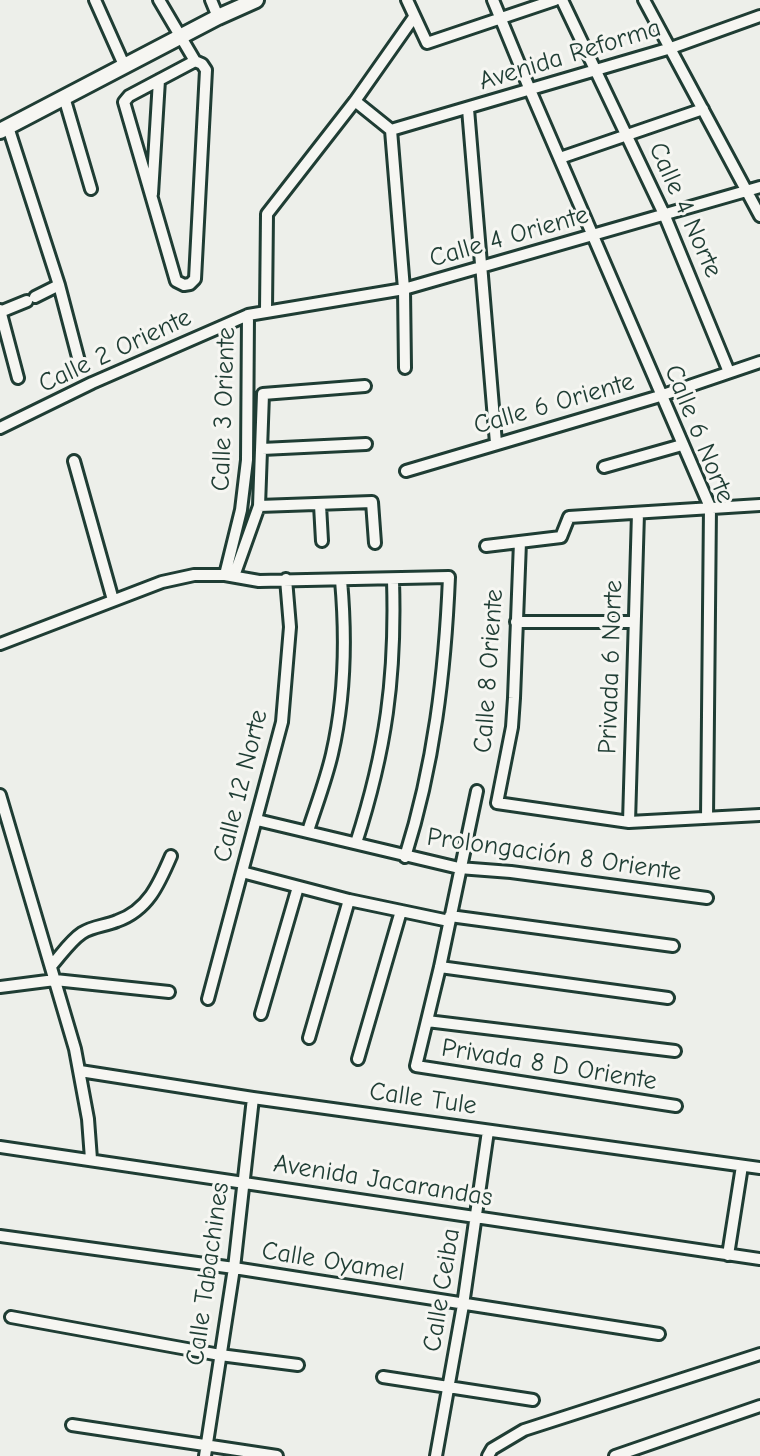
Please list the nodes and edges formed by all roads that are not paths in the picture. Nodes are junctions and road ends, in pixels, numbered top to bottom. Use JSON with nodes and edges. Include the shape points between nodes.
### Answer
{"nodes":[{"id":1,"x":95,"y":0,"type":"edge"},
{"id":2,"x":159,"y":0,"type":"edge"},
{"id":3,"x":211,"y":0,"type":"edge"},
{"id":4,"x":256,"y":0,"type":"edge"},
{"id":5,"x":407,"y":0,"type":"edge"},
{"id":6,"x":493,"y":0,"type":"edge"},
{"id":7,"x":555,"y":0,"type":"edge"},
{"id":8,"x":562,"y":0,"type":"edge"},
{"id":9,"x":644,"y":0,"type":"edge"},
{"id":10,"x":760,"y":16,"type":"edge"},
{"id":11,"x":218,"y":17,"type":"junction"},
{"id":12,"x":414,"y":17,"type":"junction"},
{"id":13,"x":501,"y":18,"type":"junction"},
{"id":14,"x":180,"y":38,"type":"junction"},
{"id":15,"x":671,"y":48,"type":"junction"},
{"id":16,"x":195,"y":61,"type":"junction"},
{"id":17,"x":124,"y":65,"type":"junction"},
{"id":18,"x":595,"y":69,"type":"junction"},
{"id":19,"x":159,"y":80,"type":"junction"},
{"id":20,"x":530,"y":90,"type":"junction"},
{"id":21,"x":64,"y":97,"type":"junction"},
{"id":22,"x":355,"y":101,"type":"junction"},
{"id":23,"x":468,"y":109,"type":"junction"},
{"id":24,"x":703,"y":109,"type":"junction"},
{"id":25,"x":4,"y":129,"type":"edge"},
{"id":26,"x":391,"y":130,"type":"junction"},
{"id":27,"x":628,"y":135,"type":"junction"},
{"id":28,"x":560,"y":158,"type":"junction"},
{"id":29,"x":91,"y":189,"type":"dead end"},
{"id":30,"x":754,"y":189,"type":"edge"},
{"id":31,"x":152,"y":202,"type":"junction"},
{"id":32,"x":664,"y":214,"type":"junction"},
{"id":33,"x":760,"y":216,"type":"edge"},
{"id":34,"x":594,"y":237,"type":"junction"},
{"id":35,"x":482,"y":268,"type":"junction"},
{"id":36,"x":59,"y":285,"type":"junction"},
{"id":37,"x":404,"y":289,"type":"junction"},
{"id":38,"x":266,"y":310,"type":"junction"},
{"id":39,"x":0,"y":311,"type":"edge"},
{"id":40,"x":248,"y":315,"type":"junction"},
{"id":41,"x":760,"y":362,"type":"edge"},
{"id":42,"x":80,"y":365,"type":"dead end"},
{"id":43,"x":405,"y":368,"type":"dead end"},
{"id":44,"x":729,"y":372,"type":"junction"},
{"id":45,"x":18,"y":378,"type":"dead end"},
{"id":46,"x":365,"y":386,"type":"dead end"},
{"id":47,"x":660,"y":396,"type":"junction"},
{"id":48,"x":0,"y":428,"type":"edge"},
{"id":49,"x":496,"y":443,"type":"junction"},
{"id":50,"x":366,"y":444,"type":"dead end"},
{"id":51,"x":682,"y":445,"type":"junction"},
{"id":52,"x":262,"y":449,"type":"junction"},
{"id":53,"x":74,"y":461,"type":"dead end"},
{"id":54,"x":604,"y":467,"type":"dead end"},
{"id":55,"x":406,"y":471,"type":"dead end"},
{"id":56,"x":320,"y":505,"type":"junction"},
{"id":57,"x":760,"y":505,"type":"edge"},
{"id":58,"x":259,"y":506,"type":"junction"},
{"id":59,"x":710,"y":507,"type":"junction"},
{"id":60,"x":638,"y":513,"type":"junction"},
{"id":61,"x":322,"y":541,"type":"dead end"},
{"id":62,"x":520,"y":542,"type":"junction"},
{"id":63,"x":375,"y":543,"type":"dead end"},
{"id":64,"x":486,"y":546,"type":"dead end"},
{"id":65,"x":230,"y":575,"type":"junction"},
{"id":66,"x":286,"y":579,"type":"junction"},
{"id":67,"x":341,"y":580,"type":"junction"},
{"id":68,"x":393,"y":580,"type":"junction"},
{"id":69,"x":113,"y":600,"type":"junction"},
{"id":70,"x":516,"y":622,"type":"junction"},
{"id":71,"x":634,"y":622,"type":"junction"},
{"id":72,"x":0,"y":644,"type":"edge"},
{"id":73,"x":477,"y":791,"type":"dead end"},
{"id":74,"x":0,"y":795,"type":"edge"},
{"id":75,"x":760,"y":815,"type":"edge"},
{"id":76,"x":707,"y":818,"type":"junction"},
{"id":77,"x":257,"y":820,"type":"junction"},
{"id":78,"x":629,"y":822,"type":"junction"},
{"id":79,"x":308,"y":831,"type":"junction"},
{"id":80,"x":356,"y":843,"type":"junction"},
{"id":81,"x":171,"y":856,"type":"dead end"},
{"id":82,"x":405,"y":857,"type":"junction"},
{"id":83,"x":459,"y":868,"type":"junction"},
{"id":84,"x":242,"y":872,"type":"junction"},
{"id":85,"x":298,"y":887,"type":"junction"},
{"id":86,"x":707,"y":898,"type":"dead end"},
{"id":87,"x":349,"y":900,"type":"junction"},
{"id":88,"x":401,"y":911,"type":"junction"},
{"id":89,"x":450,"y":918,"type":"junction"},
{"id":90,"x":673,"y":946,"type":"dead end"},
{"id":91,"x":52,"y":965,"type":"junction"},
{"id":92,"x":440,"y":967,"type":"junction"},
{"id":93,"x":55,"y":980,"type":"junction"},
{"id":94,"x":0,"y":987,"type":"edge"},
{"id":95,"x":169,"y":992,"type":"dead end"},
{"id":96,"x":668,"y":998,"type":"dead end"},
{"id":97,"x":208,"y":999,"type":"dead end"},
{"id":98,"x":261,"y":1014,"type":"dead end"},
{"id":99,"x":427,"y":1021,"type":"junction"},
{"id":100,"x":309,"y":1038,"type":"dead end"},
{"id":101,"x":675,"y":1051,"type":"dead end"},
{"id":102,"x":358,"y":1059,"type":"dead end"},
{"id":103,"x":80,"y":1071,"type":"junction"},
{"id":104,"x":253,"y":1098,"type":"junction"},
{"id":105,"x":676,"y":1106,"type":"dead end"},
{"id":106,"x":488,"y":1131,"type":"junction"},
{"id":107,"x":0,"y":1147,"type":"edge"},
{"id":108,"x":91,"y":1159,"type":"junction"},
{"id":109,"x":742,"y":1166,"type":"junction"},
{"id":110,"x":760,"y":1168,"type":"edge"},
{"id":111,"x":242,"y":1182,"type":"junction"},
{"id":112,"x":475,"y":1218,"type":"junction"},
{"id":113,"x":0,"y":1236,"type":"edge"},
{"id":114,"x":728,"y":1255,"type":"junction"},
{"id":115,"x":760,"y":1259,"type":"edge"},
{"id":116,"x":234,"y":1268,"type":"junction"},
{"id":117,"x":463,"y":1305,"type":"junction"},
{"id":118,"x":11,"y":1317,"type":"dead end"},
{"id":119,"x":659,"y":1334,"type":"dead end"},
{"id":120,"x":760,"y":1354,"type":"edge"},
{"id":121,"x":220,"y":1355,"type":"junction"},
{"id":122,"x":298,"y":1365,"type":"dead end"},
{"id":123,"x":383,"y":1377,"type":"dead end"},
{"id":124,"x":449,"y":1387,"type":"junction"},
{"id":125,"x":533,"y":1400,"type":"dead end"},
{"id":126,"x":760,"y":1406,"type":"edge"},
{"id":127,"x":72,"y":1425,"type":"dead end"},
{"id":128,"x":206,"y":1444,"type":"junction"},
{"id":129,"x":205,"y":1456,"type":"edge"},
{"id":130,"x":277,"y":1456,"type":"edge"},
{"id":131,"x":436,"y":1456,"type":"edge"},
{"id":132,"x":488,"y":1456,"type":"edge"},
{"id":133,"x":615,"y":1456,"type":"edge"}],
"edges":[{"from":1,"to":17,"type":"street"},
{"from":2,"to":14,"type":"street"},
{"from":3,"to":11,"type":"street"},
{"from":4,"to":11,"type":"street"},
{"from":5,"to":12,"type":"street"},
{"from":6,"to":13,"type":"street","name":"Calle 6 Norte"},
{"from":7,"to":13,"type":"street"},
{"from":8,"to":18,"type":"street","name":"Calle 4 Norte"},
{"from":9,"to":15,"type":"street"},
{"from":10,"to":15,"type":"street","name":"Avenida Reforma"},
{"from":11,"to":14,"type":"street"},
{"from":12,"to":13,"type":"street","via":[[427,43]]},
{"from":12,"to":22,"type":"street","name":"Calle 3 Oriente"},
{"from":13,"to":20,"type":"street","name":"Calle 6 Norte"},
{"from":14,"to":16,"type":"street"},
{"from":14,"to":17,"type":"street"},
{"from":15,"to":18,"type":"street","name":"Avenida Reforma"},
{"from":15,"to":24,"type":"street"},
{"from":16,"to":19,"type":"street"},
{"from":16,"to":31,"type":"street","via":[[206,70],[195,279],[190,284],[176,281]]},
{"from":17,"to":21,"type":"street"},
{"from":18,"to":20,"type":"street","name":"Avenida Reforma"},
{"from":18,"to":27,"type":"street","name":"Calle 4 Norte"},
{"from":19,"to":31,"type":"street"},
{"from":19,"to":31,"type":"street","via":[[124,102]]},
{"from":20,"to":23,"type":"street","name":"Avenida Reforma"},
{"from":20,"to":28,"type":"street","name":"Calle 6 Norte"},
{"from":21,"to":25,"type":"street"},
{"from":21,"to":29,"type":"street"},
{"from":22,"to":26,"type":"street"},
{"from":22,"to":38,"type":"street","name":"Calle 3 Oriente","via":[[267,214]]},
{"from":23,"to":26,"type":"street","name":"Avenida Reforma"},
{"from":23,"to":35,"type":"street"},
{"from":24,"to":27,"type":"street"},
{"from":24,"to":30,"type":"street"},
{"from":25,"to":36,"type":"street"},
{"from":26,"to":37,"type":"street"},
{"from":27,"to":28,"type":"street"},
{"from":27,"to":32,"type":"street","name":"Calle 4 Norte"},
{"from":28,"to":34,"type":"street","name":"Calle 6 Norte"},
{"from":30,"to":32,"type":"street","name":"Calle 4 Oriente"},
{"from":30,"to":33,"type":"street"},
{"from":32,"to":34,"type":"street","name":"Calle 4 Oriente"},
{"from":32,"to":44,"type":"street","name":"Calle 4 Norte"},
{"from":34,"to":35,"type":"street","name":"Calle 4 Oriente"},
{"from":34,"to":47,"type":"street","name":"Calle 6 Norte"},
{"from":35,"to":37,"type":"street","name":"Calle 4 Oriente"},
{"from":35,"to":49,"type":"street"},
{"from":36,"to":39,"type":"street"},
{"from":36,"to":42,"type":"street"},
{"from":37,"to":38,"type":"street","name":"Calle 4 Oriente"},
{"from":37,"to":43,"type":"street"},
{"from":38,"to":40,"type":"street","name":"Calle 3 Oriente"},
{"from":39,"to":45,"type":"street"},
{"from":40,"to":48,"type":"street","name":"Calle 2 Oriente"},
{"from":40,"to":65,"type":"street","name":"Calle 3 Oriente","via":[[247,460]]},
{"from":41,"to":44,"type":"street","name":"Calle 6 Oriente"},
{"from":44,"to":47,"type":"street","name":"Calle 6 Oriente"},
{"from":46,"to":52,"type":"street","via":[[263,394]]},
{"from":47,"to":49,"type":"street","name":"Calle 6 Oriente"},
{"from":47,"to":51,"type":"street","name":"Calle 6 Norte"},
{"from":49,"to":55,"type":"street","name":"Calle 6 Oriente"},
{"from":50,"to":52,"type":"street"},
{"from":51,"to":54,"type":"street"},
{"from":51,"to":59,"type":"street","name":"Calle 6 Norte"},
{"from":52,"to":58,"type":"street"},
{"from":53,"to":69,"type":"street"},
{"from":56,"to":58,"type":"street"},
{"from":56,"to":61,"type":"street"},
{"from":56,"to":63,"type":"street","via":[[372,502]]},
{"from":57,"to":59,"type":"street"},
{"from":58,"to":65,"type":"street"},
{"from":59,"to":60,"type":"street"},
{"from":59,"to":76,"type":"street","name":"Calle 6 Norte"},
{"from":60,"to":62,"type":"street","via":[[569,517],[561,537]]},
{"from":60,"to":71,"type":"street","name":"Privada 6 Norte"},
{"from":62,"to":64,"type":"street"},
{"from":62,"to":70,"type":"street","name":"Calle 8 Oriente"},
{"from":65,"to":66,"type":"street"},
{"from":65,"to":69,"type":"street","via":[[194,575]]},
{"from":66,"to":67,"type":"street"},
{"from":66,"to":77,"type":"street","name":"Calle 12 Norte","via":[[290,627],[282,722]]},
{"from":67,"to":68,"type":"street"},
{"from":67,"to":79,"type":"street","via":[[340,704],[332,754]]},
{"from":68,"to":80,"type":"street","via":[[395,643],[385,737]]},
{"from":68,"to":82,"type":"street","via":[[449,577],[437,727]]},
{"from":69,"to":72,"type":"street"},
{"from":70,"to":71,"type":"street"},
{"from":70,"to":78,"type":"street","name":"Calle 8 Oriente","via":[[512,727],[497,803]]},
{"from":71,"to":78,"type":"street","name":"Privada 6 Norte"},
{"from":73,"to":83,"type":"street"},
{"from":74,"to":91,"type":"street"},
{"from":75,"to":76,"type":"street"},
{"from":76,"to":78,"type":"street"},
{"from":77,"to":79,"type":"street","name":"Prolongación 8 Oriente"},
{"from":77,"to":84,"type":"street","name":"Calle 12 Norte"},
{"from":79,"to":80,"type":"street","name":"Prolongación 8 Oriente"},
{"from":80,"to":82,"type":"street","name":"Prolongación 8 Oriente"},
{"from":81,"to":91,"type":"street","via":[[142,908],[78,935]]},
{"from":82,"to":83,"type":"street","name":"Prolongación 8 Oriente"},
{"from":83,"to":86,"type":"street","name":"Prolongación 8 Oriente"},
{"from":83,"to":89,"type":"street"},
{"from":84,"to":85,"type":"street"},
{"from":84,"to":97,"type":"street","name":"Calle 12 Norte"},
{"from":85,"to":87,"type":"street"},
{"from":85,"to":98,"type":"street"},
{"from":87,"to":88,"type":"street"},
{"from":87,"to":100,"type":"street"},
{"from":88,"to":89,"type":"street"},
{"from":88,"to":102,"type":"street"},
{"from":89,"to":90,"type":"street"},
{"from":89,"to":92,"type":"street"},
{"from":91,"to":93,"type":"street"},
{"from":92,"to":96,"type":"street"},
{"from":92,"to":99,"type":"street"},
{"from":93,"to":94,"type":"street"},
{"from":93,"to":95,"type":"street"},
{"from":93,"to":103,"type":"street"},
{"from":99,"to":101,"type":"street"},
{"from":99,"to":105,"type":"street","name":"Privada 8 D Oriente","via":[[416,1066]]},
{"from":103,"to":104,"type":"street","name":"Calle Tule"},
{"from":103,"to":108,"type":"street"},
{"from":104,"to":106,"type":"street","name":"Calle Tule"},
{"from":104,"to":111,"type":"street","name":"Calle Tabachines"},
{"from":106,"to":109,"type":"street","name":"Calle Tule"},
{"from":106,"to":112,"type":"street","name":"Calle Ceiba"},
{"from":107,"to":108,"type":"street","name":"Avenida Jacarandas"},
{"from":108,"to":111,"type":"street","name":"Avenida Jacarandas"},
{"from":109,"to":110,"type":"street","name":"Calle Tule"},
{"from":109,"to":114,"type":"street"},
{"from":111,"to":112,"type":"street","name":"Avenida Jacarandas"},
{"from":111,"to":116,"type":"street","name":"Calle Tabachines"},
{"from":112,"to":114,"type":"street","name":"Avenida Jacarandas"},
{"from":112,"to":117,"type":"street","name":"Calle Ceiba"},
{"from":113,"to":116,"type":"street","name":"Calle Oyamel"},
{"from":114,"to":115,"type":"street","name":"Avenida Jacarandas"},
{"from":116,"to":117,"type":"street","name":"Calle Oyamel"},
{"from":116,"to":121,"type":"street","name":"Calle Tabachines"},
{"from":117,"to":119,"type":"street","name":"Calle Oyamel"},
{"from":117,"to":124,"type":"street","name":"Calle Ceiba"},
{"from":118,"to":121,"type":"street"},
{"from":120,"to":132,"type":"street","via":[[524,1430]]},
{"from":121,"to":122,"type":"street"},
{"from":121,"to":128,"type":"street","name":"Calle Tabachines"},
{"from":123,"to":124,"type":"street"},
{"from":124,"to":125,"type":"street"},
{"from":124,"to":131,"type":"street","name":"Calle Ceiba"},
{"from":126,"to":133,"type":"street"},
{"from":127,"to":128,"type":"street"},
{"from":128,"to":129,"type":"street","name":"Calle Tabachines"},
{"from":128,"to":130,"type":"street"}]}
